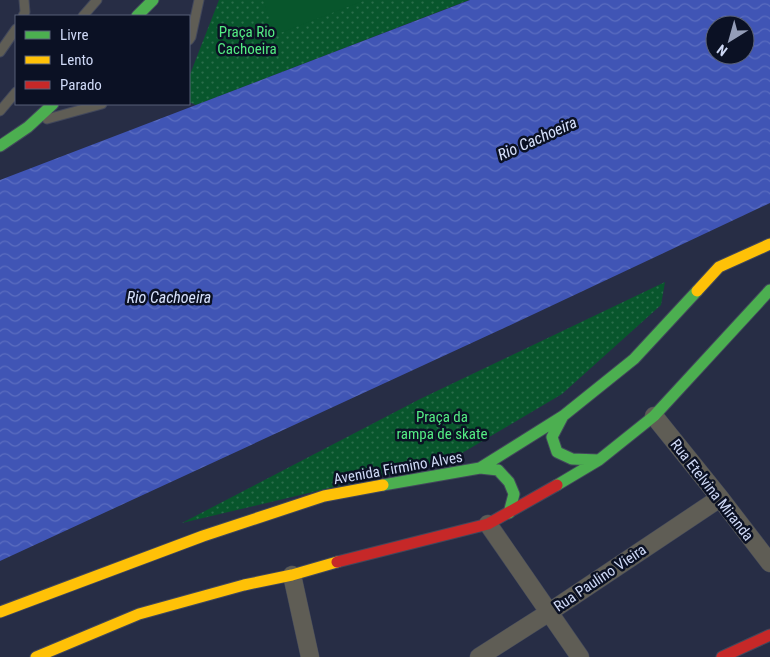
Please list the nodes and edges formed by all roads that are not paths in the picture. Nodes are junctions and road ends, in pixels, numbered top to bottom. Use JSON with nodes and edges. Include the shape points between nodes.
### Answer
{"nodes":[{"id":1,"x":24,"y":0,"type":"edge"},
{"id":2,"x":97,"y":0,"type":"edge"},
{"id":3,"x":153,"y":0,"type":"edge"},
{"id":4,"x":199,"y":0,"type":"edge"},
{"id":5,"x":24,"y":15,"type":"edge"},
{"id":6,"x":83,"y":15,"type":"edge"},
{"id":7,"x":138,"y":15,"type":"edge"},
{"id":8,"x":15,"y":30,"type":"edge"},
{"id":9,"x":190,"y":38,"type":"edge"},
{"id":10,"x":0,"y":52,"type":"edge"},
{"id":11,"x":15,"y":93,"type":"edge"},
{"id":12,"x":51,"y":105,"type":"edge"},
{"id":13,"x":98,"y":105,"type":"edge"},
{"id":14,"x":0,"y":111,"type":"edge"},
{"id":15,"x":34,"y":122,"type":"junction"},
{"id":16,"x":0,"y":146,"type":"edge"},
{"id":17,"x":770,"y":244,"type":"edge"},
{"id":18,"x":770,"y":290,"type":"edge"},
{"id":19,"x":562,"y":416,"type":"junction"},
{"id":20,"x":654,"y":416,"type":"junction"},
{"id":21,"x":599,"y":460,"type":"junction"},
{"id":22,"x":480,"y":468,"type":"junction"},
{"id":23,"x":720,"y":498,"type":"junction"},
{"id":24,"x":509,"y":513,"type":"junction"},
{"id":25,"x":488,"y":524,"type":"junction"},
{"id":26,"x":770,"y":563,"type":"edge"},
{"id":27,"x":292,"y":575,"type":"junction"},
{"id":28,"x":0,"y":612,"type":"edge"},
{"id":29,"x":548,"y":613,"type":"junction"},
{"id":30,"x":770,"y":634,"type":"edge"},
{"id":31,"x":62,"y":652,"type":"edge"},
{"id":32,"x":36,"y":657,"type":"edge"},
{"id":33,"x":310,"y":657,"type":"edge"},
{"id":34,"x":480,"y":657,"type":"edge"},
{"id":35,"x":580,"y":657,"type":"edge"},
{"id":36,"x":722,"y":657,"type":"edge"}],
"edges":[{"from":1,"to":5,"type":"lane"},
{"from":2,"to":6,"type":"lane"},
{"from":3,"to":7,"type":"main road"},
{"from":4,"to":9,"type":"lane"},
{"from":8,"to":10,"type":"lane"},
{"from":11,"to":14,"type":"lane"},
{"from":12,"to":15,"type":"main road"},
{"from":13,"to":15,"type":"lane"},
{"from":15,"to":16,"type":"main road"},
{"from":17,"to":19,"type":"main road","name":"Avenida Firmino Alves","via":[[719,267],[634,359]]},
{"from":18,"to":20,"type":"main road"},
{"from":19,"to":21,"type":"main road","via":[[552,437],[557,452],[572,459]]},
{"from":19,"to":22,"type":"main road","name":"Avenida Firmino Alves"},
{"from":20,"to":21,"type":"main road"},
{"from":20,"to":23,"type":"street","name":"Rua Etelvina Miranda"},
{"from":21,"to":24,"type":"main road"},
{"from":22,"to":24,"type":"main road","via":[[498,470],[509,482],[514,494]]},
{"from":22,"to":28,"type":"main road","name":"Avenida Firmino Alves","via":[[324,496],[203,536]]},
{"from":23,"to":26,"type":"street","name":"Rua Etelvina Miranda"},
{"from":23,"to":29,"type":"street","name":"Rua Paulino Vieira"},
{"from":24,"to":25,"type":"main road"},
{"from":25,"to":27,"type":"main road"},
{"from":25,"to":29,"type":"street"},
{"from":27,"to":31,"type":"main road","via":[[139,614]]},
{"from":27,"to":33,"type":"street"},
{"from":29,"to":34,"type":"street","name":"Rua Paulino Vieira"},
{"from":29,"to":35,"type":"street"},
{"from":30,"to":36,"type":"main road"},
{"from":31,"to":32,"type":"main road"}]}
